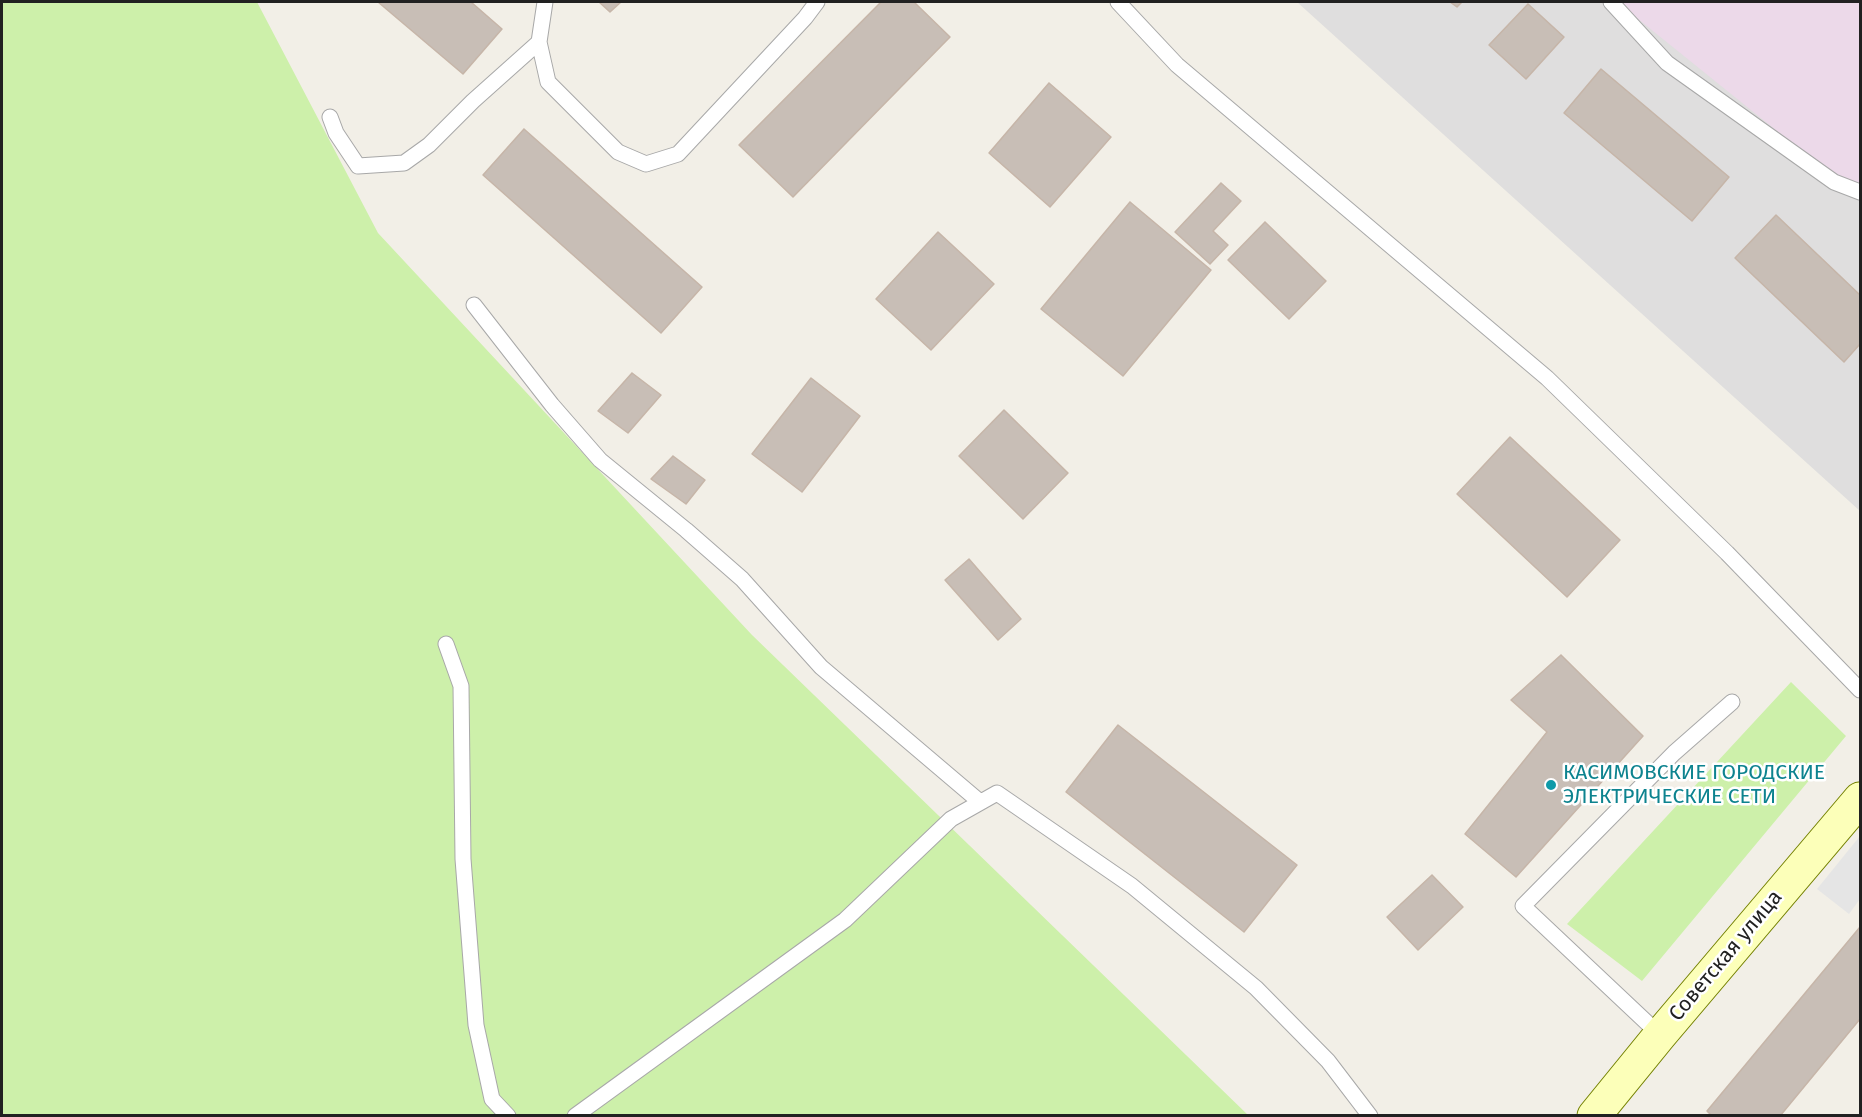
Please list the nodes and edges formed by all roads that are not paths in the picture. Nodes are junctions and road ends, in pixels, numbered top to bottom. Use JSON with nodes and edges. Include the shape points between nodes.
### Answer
{"nodes":[{"id":1,"x":545,"y":2,"type":"edge"},
{"id":2,"x":817,"y":2,"type":"edge"},
{"id":3,"x":1118,"y":2,"type":"edge"},
{"id":4,"x":1611,"y":2,"type":"edge"},
{"id":5,"x":539,"y":42,"type":"junction"},
{"id":6,"x":330,"y":117,"type":"dead end"},
{"id":7,"x":1860,"y":192,"type":"edge"},
{"id":8,"x":474,"y":305,"type":"dead end"},
{"id":9,"x":446,"y":644,"type":"dead end"},
{"id":10,"x":1860,"y":690,"type":"edge"},
{"id":11,"x":1732,"y":702,"type":"dead end"},
{"id":12,"x":1860,"y":799,"type":"edge"},
{"id":13,"x":980,"y":802,"type":"junction"},
{"id":14,"x":1660,"y":1035,"type":"junction"},
{"id":15,"x":508,"y":1116,"type":"edge"},
{"id":16,"x":575,"y":1116,"type":"edge"},
{"id":17,"x":1370,"y":1116,"type":"edge"},
{"id":18,"x":1594,"y":1116,"type":"edge"}],
"edges":[{"from":1,"to":5,"type":"lane"},
{"from":2,"to":5,"type":"lane","via":[[678,154],[646,165],[618,152],[548,82]]},
{"from":3,"to":10,"type":"lane","via":[[1177,65],[1547,378]]},
{"from":4,"to":7,"type":"lane","via":[[1667,63],[1834,182]]},
{"from":5,"to":6,"type":"lane","via":[[429,145],[404,163],[358,166]]},
{"from":8,"to":13,"type":"lane","via":[[600,460],[742,579],[820,667]]},
{"from":9,"to":15,"type":"lane","via":[[460,686],[463,859],[476,1025],[492,1099]]},
{"from":11,"to":14,"type":"lane","via":[[1674,753],[1523,906]]},
{"from":12,"to":14,"type":"main road","name":"Советская улица"},
{"from":13,"to":16,"type":"lane","via":[[951,819],[845,920]]},
{"from":13,"to":17,"type":"lane","via":[[997,793],[1132,886],[1256,988],[1328,1061]]},
{"from":14,"to":18,"type":"main road","name":"Советская улица"}]}
